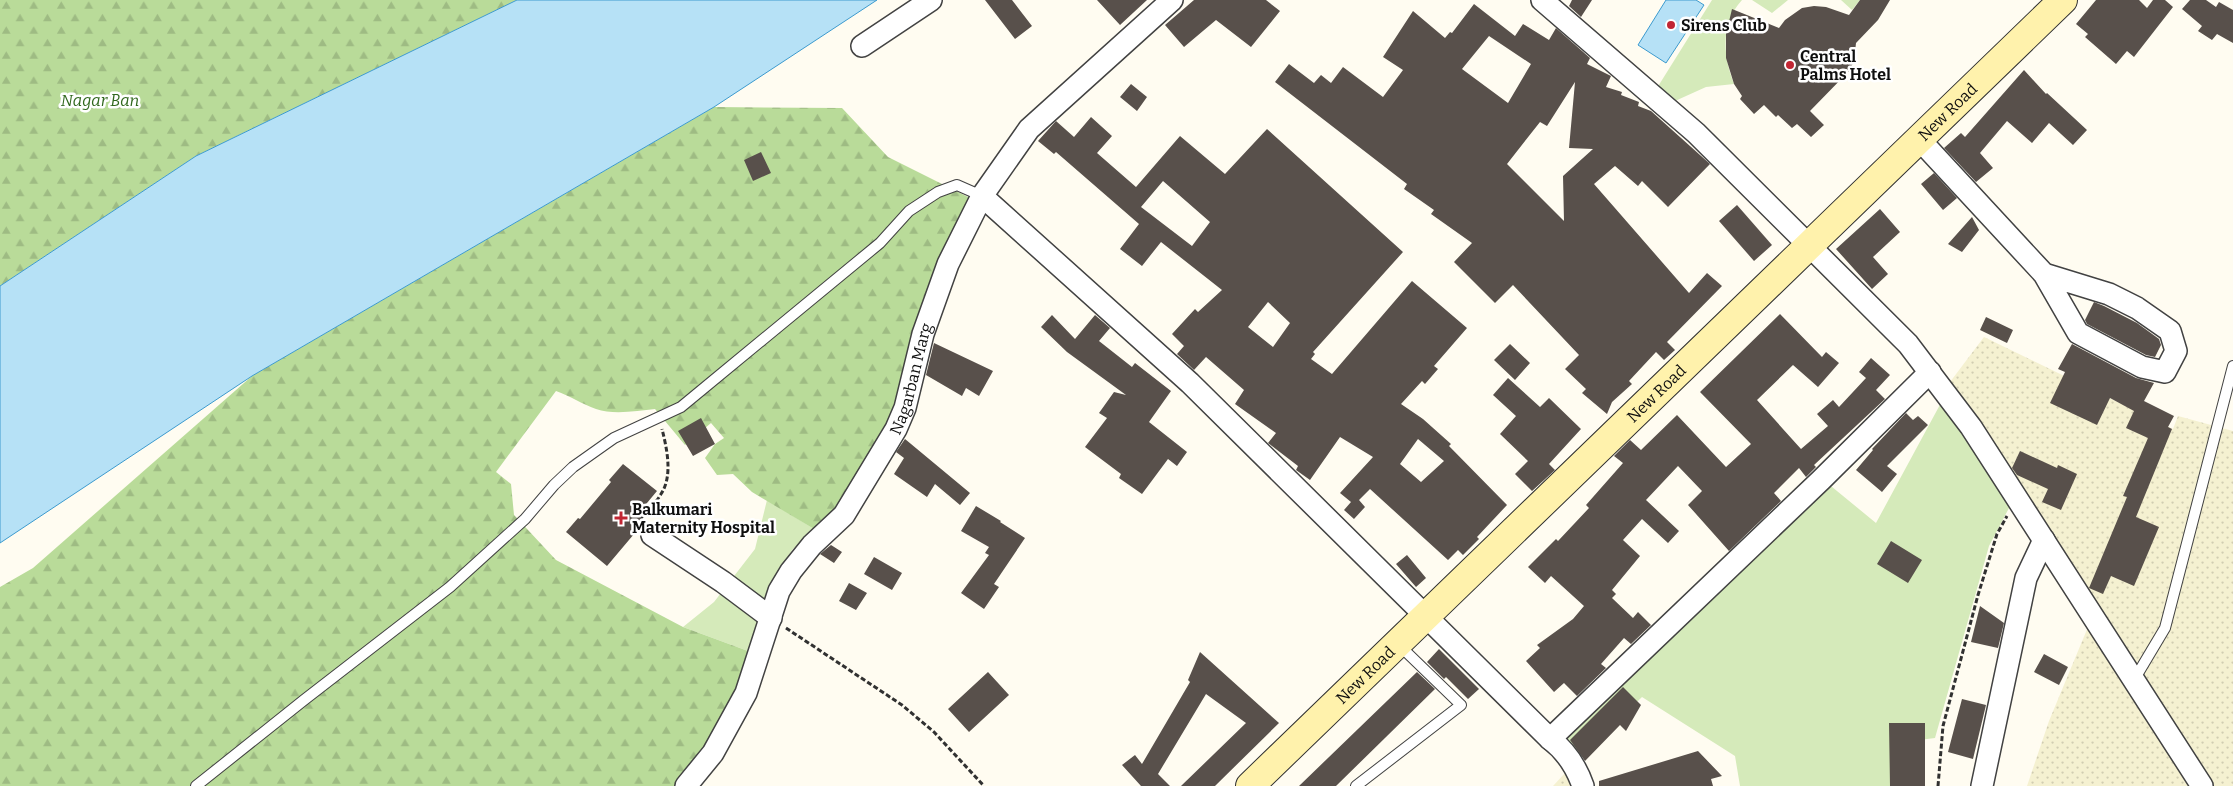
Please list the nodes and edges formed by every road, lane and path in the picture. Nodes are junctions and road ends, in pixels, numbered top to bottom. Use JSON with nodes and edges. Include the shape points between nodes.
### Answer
{"nodes":[{"id":1,"x":931,"y":0,"type":"edge"},
{"id":2,"x":1172,"y":0,"type":"edge"},
{"id":3,"x":1542,"y":0,"type":"edge"},
{"id":4,"x":2063,"y":0,"type":"edge"},
{"id":5,"x":862,"y":46,"type":"dead end"},
{"id":6,"x":1919,"y":139,"type":"junction"},
{"id":7,"x":982,"y":196,"type":"junction"},
{"id":8,"x":1808,"y":245,"type":"junction"},
{"id":9,"x":2044,"y":274,"type":"junction"},
{"id":10,"x":2233,"y":366,"type":"edge"},
{"id":11,"x":1930,"y":372,"type":"junction"},
{"id":12,"x":658,"y":417,"type":"junction"},
{"id":13,"x":2018,"y":499,"type":"junction"},
{"id":14,"x":646,"y":527,"type":"joint"},
{"id":15,"x":2044,"y":540,"type":"junction"},
{"id":16,"x":771,"y":618,"type":"junction"},
{"id":17,"x":1426,"y":618,"type":"junction"},
{"id":18,"x":1398,"y":644,"type":"junction"},
{"id":19,"x":2134,"y":680,"type":"junction"},
{"id":20,"x":1550,"y":739,"type":"junction"},
{"id":21,"x":196,"y":786,"type":"edge"},
{"id":22,"x":686,"y":786,"type":"edge"},
{"id":23,"x":984,"y":786,"type":"edge"},
{"id":24,"x":1250,"y":786,"type":"edge"},
{"id":25,"x":1356,"y":786,"type":"edge"},
{"id":26,"x":1583,"y":786,"type":"edge"},
{"id":27,"x":1938,"y":786,"type":"edge"},
{"id":28,"x":1982,"y":786,"type":"edge"},
{"id":29,"x":2202,"y":786,"type":"edge"}],
"edges":[{"from":1,"to":5,"type":"street"},
{"from":2,"to":7,"type":"street","name":"Nagarban Marg","via":[[1029,129]]},
{"from":3,"to":8,"type":"street","via":[[1696,132]]},
{"from":4,"to":6,"type":"street","name":"New Road"},
{"from":6,"to":8,"type":"street","name":"New Road"},
{"from":6,"to":9,"type":"street"},
{"from":7,"to":12,"type":"lane","via":[[957,185],[938,192],[909,211],[880,244],[815,298],[681,407]]},
{"from":7,"to":16,"type":"street","name":"Nagarban Marg","via":[[948,264],[923,334],[905,408],[896,429],[844,515],[812,545],[791,571],[779,591]]},
{"from":7,"to":17,"type":"street","via":[[1190,383]]},
{"from":8,"to":11,"type":"street","via":[[1908,344]]},
{"from":8,"to":17,"type":"street","name":"New Road"},
{"from":9,"to":9,"type":"street","via":[[2109,294],[2137,308],[2170,331],[2176,351],[2165,372],[2142,367],[2078,333]]},
{"from":10,"to":19,"type":"lane","via":[[2165,628]]},
{"from":11,"to":13,"type":"street"},
{"from":11,"to":20,"type":"street"},
{"from":12,"to":14,"type":"path","via":[[668,465],[662,493]]},
{"from":12,"to":21,"type":"lane","via":[[614,438],[573,467],[525,519],[450,587]]},
{"from":13,"to":15,"type":"street"},
{"from":13,"to":27,"type":"path","via":[[1997,534],[1978,595],[1943,726]]},
{"from":14,"to":16,"type":"street"},
{"from":15,"to":19,"type":"street"},
{"from":15,"to":28,"type":"street","via":[[2026,578]]},
{"from":16,"to":22,"type":"street","name":"Nagarban Marg","via":[[746,693],[713,753]]},
{"from":16,"to":23,"type":"path","via":[[902,705],[934,732]]},
{"from":17,"to":18,"type":"street","name":"New Road"},
{"from":17,"to":20,"type":"street"},
{"from":18,"to":24,"type":"street","name":"New Road"},
{"from":18,"to":25,"type":"lane","via":[[1460,705]]},
{"from":19,"to":29,"type":"street"},
{"from":20,"to":26,"type":"street","via":[[1563,749]]}]}
